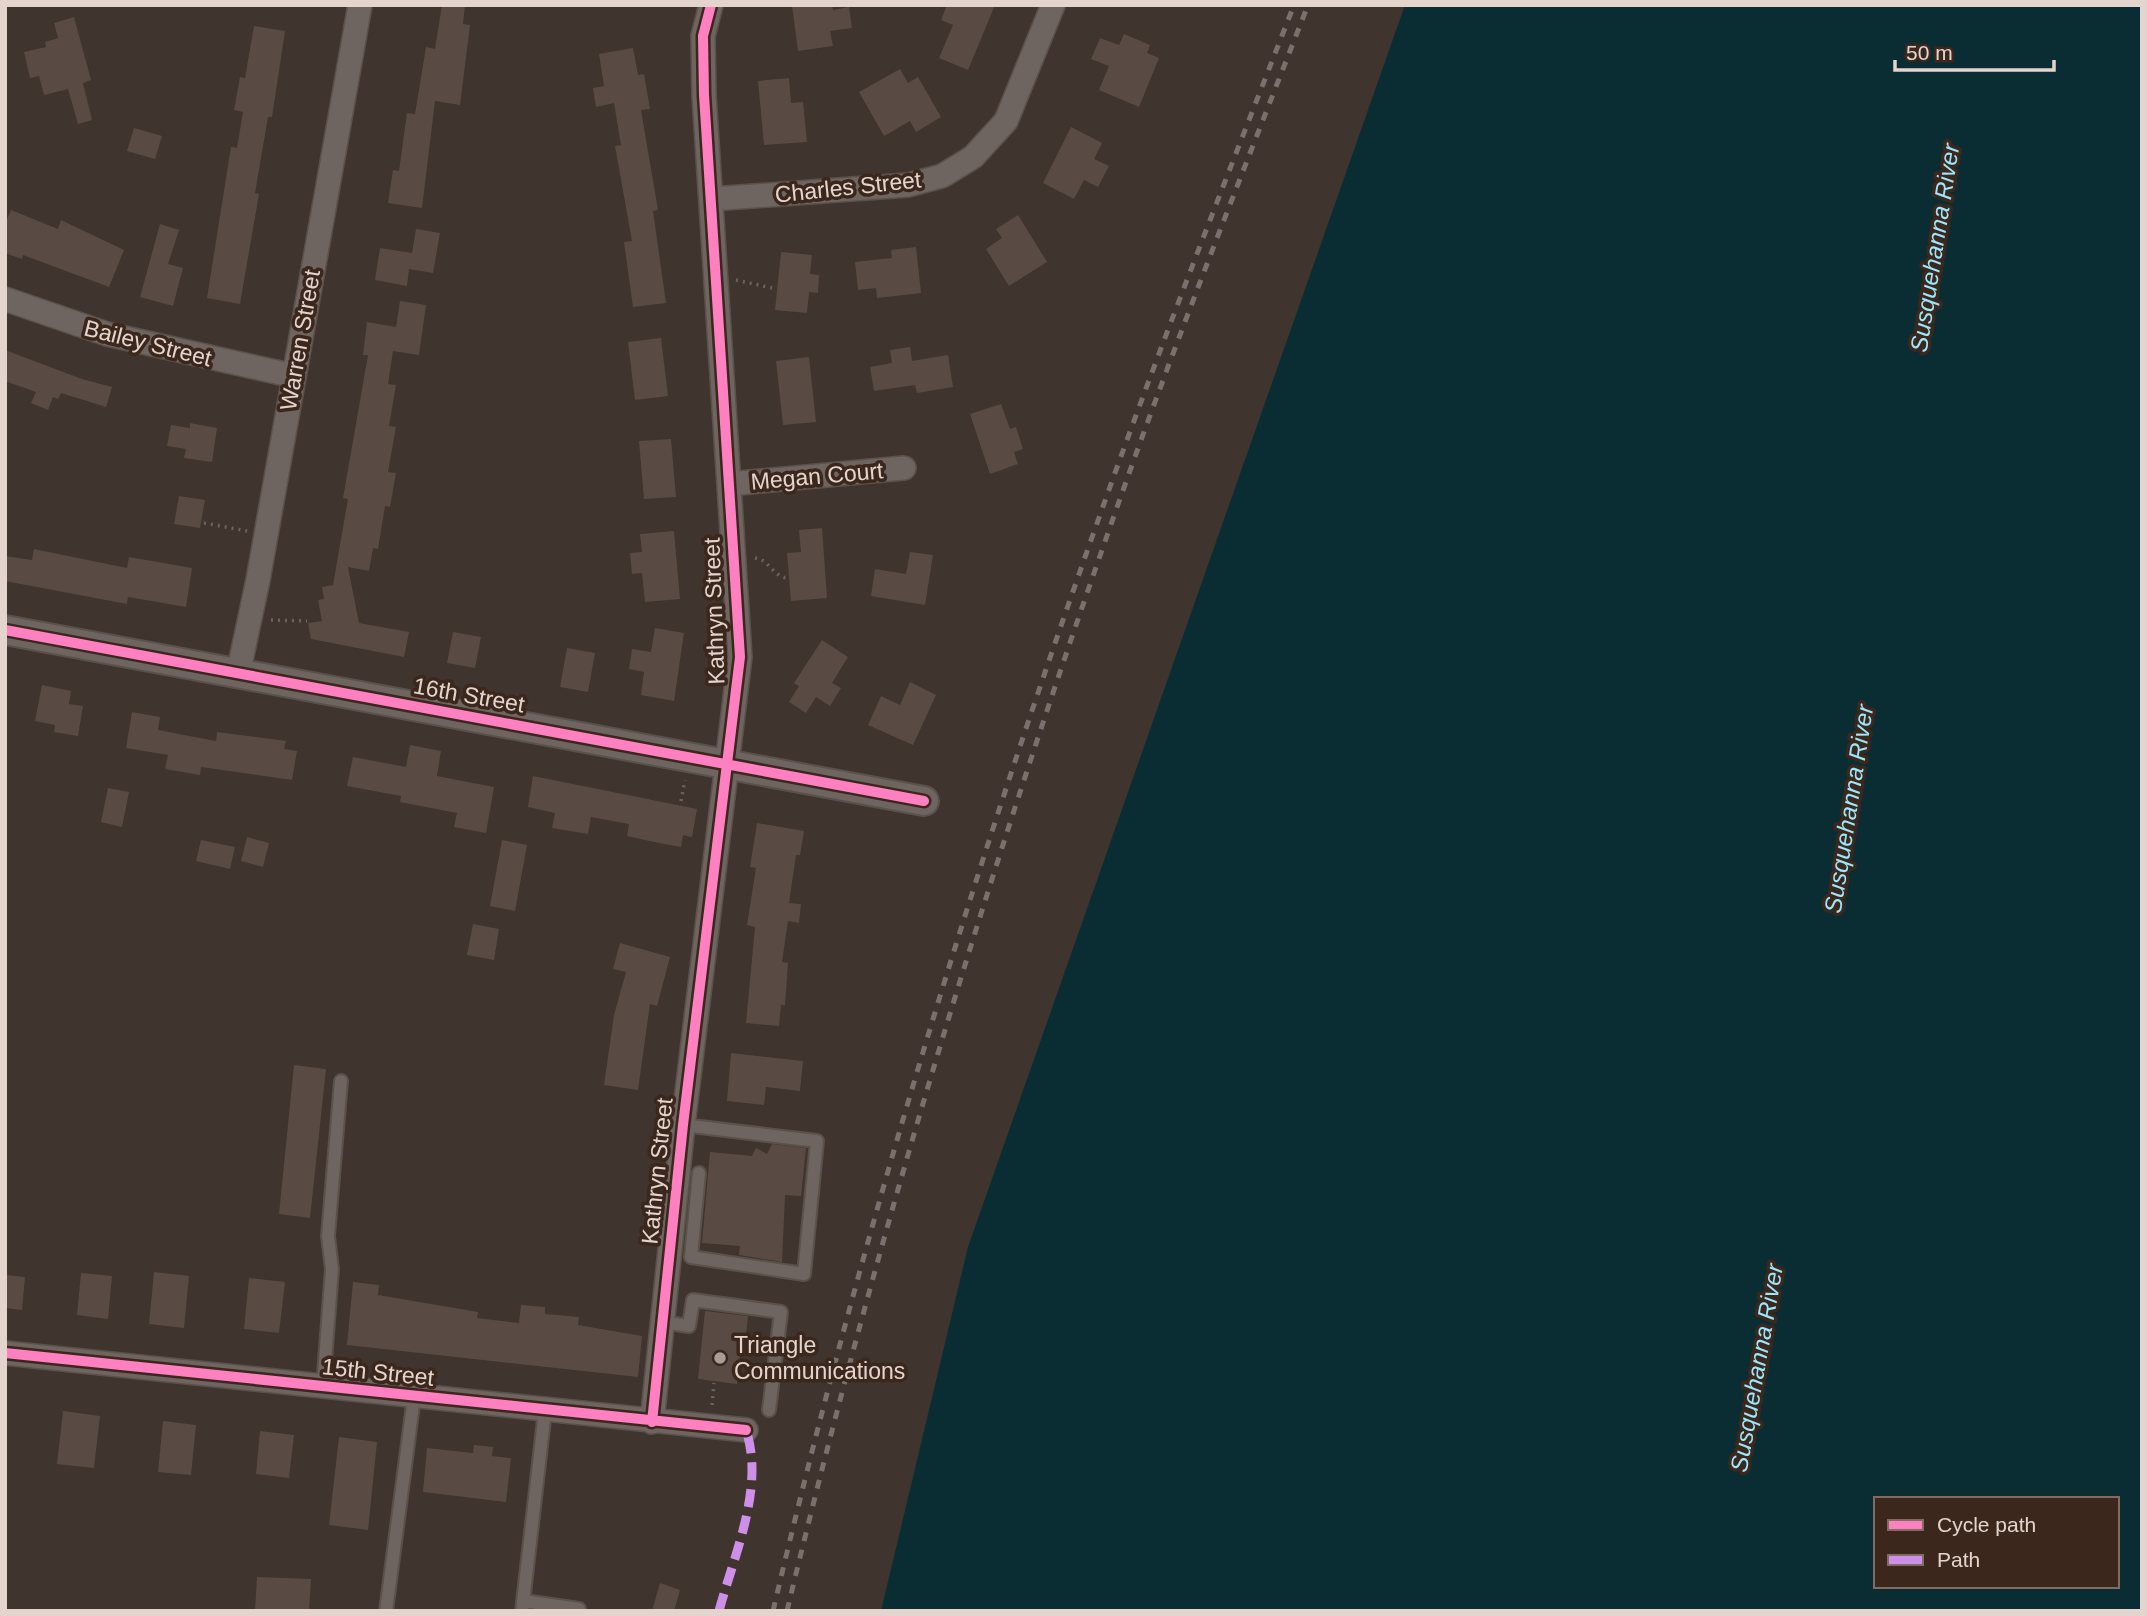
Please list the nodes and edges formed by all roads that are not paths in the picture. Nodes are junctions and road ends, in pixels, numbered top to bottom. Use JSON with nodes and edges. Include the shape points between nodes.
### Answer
{"nodes":[{"id":1,"x":360,"y":5,"type":"edge"},
{"id":2,"x":711,"y":5,"type":"edge"},
{"id":3,"x":1053,"y":5,"type":"edge"},
{"id":4,"x":712,"y":200,"type":"junction"},
{"id":5,"x":5,"y":299,"type":"edge"},
{"id":6,"x":294,"y":376,"type":"junction"},
{"id":7,"x":904,"y":468,"type":"dead end"},
{"id":8,"x":729,"y":484,"type":"junction"},
{"id":9,"x":5,"y":630,"type":"edge"},
{"id":10,"x":238,"y":674,"type":"junction"},
{"id":11,"x":725,"y":763,"type":"junction"},
{"id":12,"x":924,"y":801,"type":"dead end"},
{"id":13,"x":341,"y":1081,"type":"dead end"},
{"id":14,"x":683,"y":1125,"type":"junction"},
{"id":15,"x":699,"y":1173,"type":"dead end"},
{"id":16,"x":661,"y":1322,"type":"junction"},
{"id":17,"x":5,"y":1353,"type":"edge"},
{"id":18,"x":323,"y":1387,"type":"junction"},
{"id":19,"x":414,"y":1397,"type":"junction"},
{"id":20,"x":769,"y":1410,"type":"dead end"},
{"id":21,"x":545,"y":1411,"type":"junction"},
{"id":22,"x":652,"y":1422,"type":"junction"},
{"id":23,"x":746,"y":1430,"type":"dead end"},
{"id":24,"x":523,"y":1606,"type":"edge"},
{"id":25,"x":579,"y":1609,"type":"edge"},
{"id":26,"x":386,"y":1611,"type":"edge"}],
"edges":[{"from":1,"to":6,"type":"street","name":"Warren Street"},
{"from":2,"to":4,"type":"street","name":"Kathryn Street","via":[[703,57]]},
{"from":3,"to":4,"type":"street","name":"Charles Street","via":[[1006,121],[972,157],[942,176],[908,185]]},
{"from":4,"to":8,"type":"street","name":"Kathryn Street"},
{"from":5,"to":6,"type":"street","name":"Bailey Street","via":[[107,334]]},
{"from":6,"to":10,"type":"street","name":"Warren Street"},
{"from":7,"to":8,"type":"street","name":"Megan Court"},
{"from":8,"to":11,"type":"street","name":"Kathryn Street","via":[[740,657]]},
{"from":9,"to":10,"type":"street","name":"16th Street"},
{"from":10,"to":11,"type":"street","name":"16th Street"},
{"from":11,"to":12,"type":"street","name":"16th Street"},
{"from":11,"to":14,"type":"street","name":"Kathryn Street"},
{"from":13,"to":18,"type":"lane","via":[[328,1236],[332,1269]]},
{"from":14,"to":15,"type":"lane","via":[[817,1141],[804,1274],[691,1257]]},
{"from":14,"to":16,"type":"street","name":"Kathryn Street"},
{"from":16,"to":20,"type":"lane","via":[[689,1326],[693,1300],[781,1312]]},
{"from":16,"to":22,"type":"street","name":"Kathryn Street"},
{"from":17,"to":18,"type":"street","name":"15th Street"},
{"from":18,"to":19,"type":"street","name":"15th Street"},
{"from":19,"to":21,"type":"street","name":"15th Street"},
{"from":19,"to":26,"type":"lane"},
{"from":21,"to":22,"type":"street","name":"15th Street"},
{"from":21,"to":24,"type":"lane"},
{"from":22,"to":23,"type":"street","name":"15th Street"},
{"from":24,"to":25,"type":"lane"}]}
